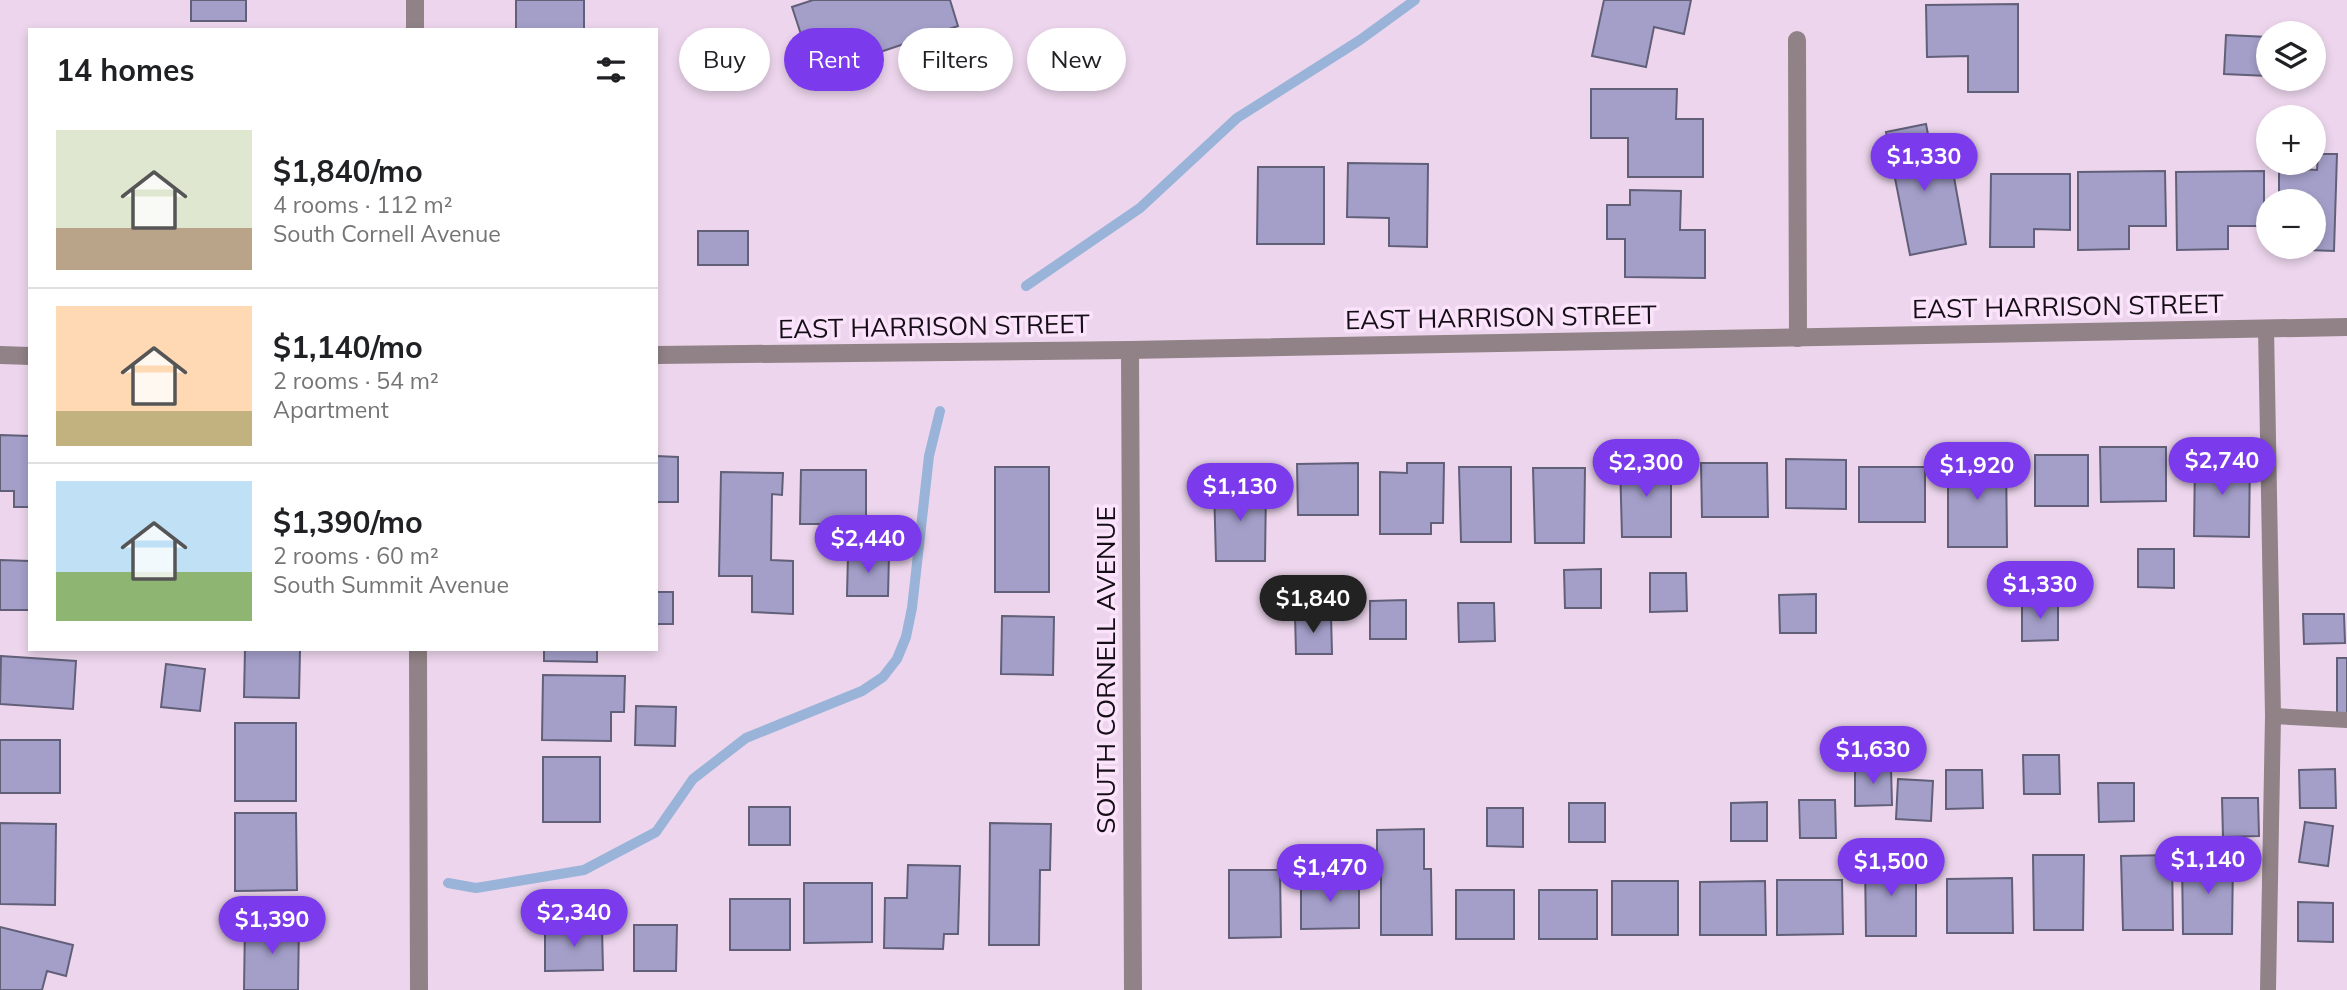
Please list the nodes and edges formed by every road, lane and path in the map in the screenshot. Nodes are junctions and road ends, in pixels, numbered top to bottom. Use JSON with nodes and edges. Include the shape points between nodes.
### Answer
{"nodes":[{"id":1,"x":415,"y":0,"type":"edge"},
{"id":2,"x":415,"y":28,"type":"edge"},
{"id":3,"x":1797,"y":40,"type":"dead end"},
{"id":4,"x":2347,"y":327,"type":"edge"},
{"id":5,"x":2266,"y":328,"type":"junction"},
{"id":6,"x":1798,"y":338,"type":"junction"},
{"id":7,"x":1130,"y":350,"type":"junction"},
{"id":8,"x":0,"y":355,"type":"edge"},
{"id":9,"x":658,"y":355,"type":"edge"},
{"id":10,"x":28,"y":356,"type":"edge"},
{"id":11,"x":418,"y":651,"type":"edge"},
{"id":12,"x":2273,"y":716,"type":"junction"},
{"id":13,"x":2347,"y":720,"type":"edge"},
{"id":14,"x":419,"y":990,"type":"edge"},
{"id":15,"x":1133,"y":990,"type":"edge"},
{"id":16,"x":2269,"y":990,"type":"edge"}],
"edges":[{"from":1,"to":2,"type":"street"},
{"from":3,"to":6,"type":"street"},
{"from":4,"to":5,"type":"street","name":"EAST HARRISON STREET"},
{"from":5,"to":6,"type":"street","name":"EAST HARRISON STREET"},
{"from":5,"to":12,"type":"lane"},
{"from":6,"to":7,"type":"street","name":"EAST HARRISON STREET"},
{"from":7,"to":9,"type":"street","name":"EAST HARRISON STREET"},
{"from":7,"to":15,"type":"street","name":"SOUTH CORNELL AVENUE"},
{"from":8,"to":10,"type":"street"},
{"from":11,"to":14,"type":"street"},
{"from":12,"to":13,"type":"lane"},
{"from":12,"to":16,"type":"lane"}]}
